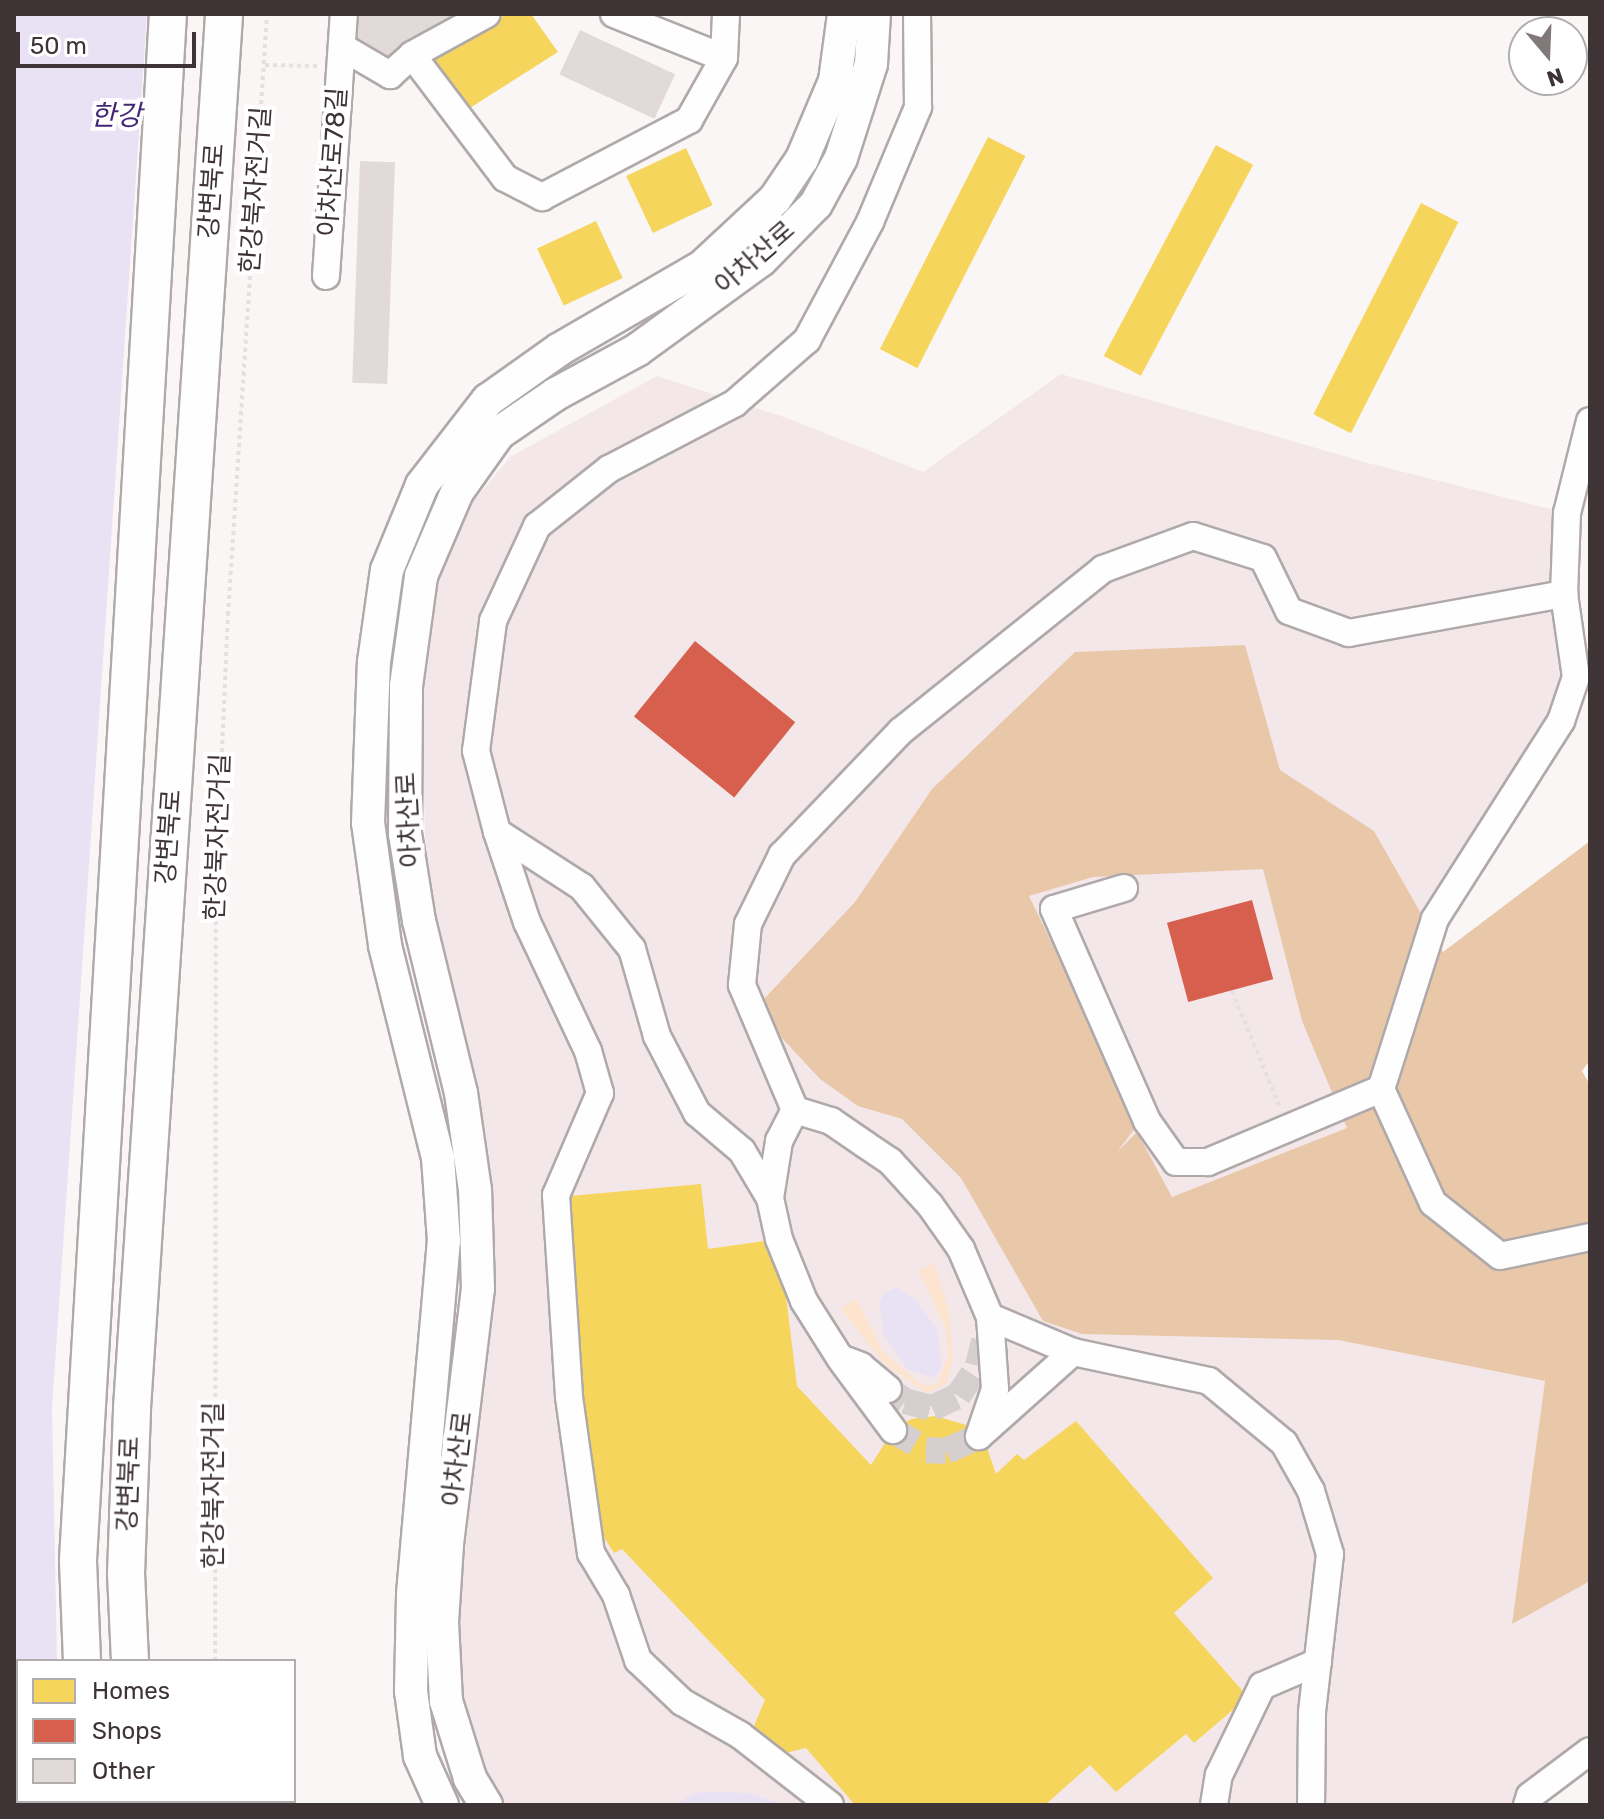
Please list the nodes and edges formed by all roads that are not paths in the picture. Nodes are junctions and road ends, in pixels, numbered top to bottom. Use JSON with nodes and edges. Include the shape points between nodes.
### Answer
{"nodes":[{"id":1,"x":168,"y":14,"type":"edge"},
{"id":2,"x":224,"y":14,"type":"edge"},
{"id":3,"x":344,"y":14,"type":"edge"},
{"id":4,"x":487,"y":14,"type":"edge"},
{"id":5,"x":614,"y":14,"type":"edge"},
{"id":6,"x":726,"y":14,"type":"edge"},
{"id":7,"x":844,"y":14,"type":"edge"},
{"id":8,"x":874,"y":14,"type":"edge"},
{"id":9,"x":917,"y":14,"type":"edge"},
{"id":10,"x":412,"y":55,"type":"junction"},
{"id":11,"x":341,"y":56,"type":"junction"},
{"id":12,"x":724,"y":58,"type":"junction"},
{"id":13,"x":326,"y":276,"type":"dead end"},
{"id":14,"x":1590,"y":421,"type":"edge"},
{"id":15,"x":1564,"y":594,"type":"junction"},
{"id":16,"x":497,"y":832,"type":"junction"},
{"id":17,"x":1124,"y":888,"type":"dead end"},
{"id":18,"x":1381,"y":1089,"type":"junction"},
{"id":19,"x":795,"y":1110,"type":"junction"},
{"id":20,"x":770,"y":1198,"type":"junction"},
{"id":21,"x":1590,"y":1237,"type":"edge"},
{"id":22,"x":990,"y":1317,"type":"junction"},
{"id":23,"x":1073,"y":1352,"type":"junction"},
{"id":24,"x":840,"y":1358,"type":"junction"},
{"id":25,"x":888,"y":1389,"type":"tunnel mouth"},
{"id":26,"x":893,"y":1430,"type":"tunnel mouth"},
{"id":27,"x":82,"y":1659,"type":"edge"},
{"id":28,"x":130,"y":1659,"type":"edge"},
{"id":29,"x":1318,"y":1662,"type":"junction"},
{"id":30,"x":1590,"y":1751,"type":"edge"},
{"id":31,"x":442,"y":1805,"type":"edge"},
{"id":32,"x":486,"y":1805,"type":"edge"},
{"id":33,"x":830,"y":1805,"type":"edge"},
{"id":34,"x":1214,"y":1805,"type":"edge"},
{"id":35,"x":1311,"y":1805,"type":"edge"},
{"id":36,"x":1527,"y":1805,"type":"edge"}],
"edges":[{"from":1,"to":27,"type":"highway","name":"강변북로","via":[[78,1560]]},
{"from":2,"to":28,"type":"highway","name":"강변북로","via":[[132,1408],[126,1574]]},
{"from":3,"to":11,"type":"street","name":"아차산로78길"},
{"from":4,"to":10,"type":"street"},
{"from":5,"to":12,"type":"street"},
{"from":6,"to":12,"type":"street"},
{"from":7,"to":31,"type":"main road","name":"아차산로","via":[[835,81],[802,159],[775,199],[703,266],[560,349],[488,400],[422,485],[387,570],[374,662],[368,823],[385,945],[438,1158],[444,1241],[413,1594],[411,1691],[420,1756]]},
{"from":8,"to":32,"type":"main road","name":"아차산로","via":[[871,64],[841,158],[816,204],[761,260],[637,350],[556,394],[499,433],[457,492],[421,576],[406,686],[405,834],[419,921],[459,1083],[475,1190],[478,1289],[442,1622],[446,1701],[470,1778]]},
{"from":9,"to":16,"type":"street","via":[[918,107],[870,222],[807,340],[735,403],[609,469],[537,526],[493,621],[476,751]]},
{"from":10,"to":11,"type":"street","name":"아차산로78길","via":[[390,75]]},
{"from":10,"to":12,"type":"street","via":[[505,178],[542,197],[689,120]]},
{"from":11,"to":13,"type":"street","name":"아차산로78길"},
{"from":14,"to":15,"type":"street","via":[[1567,513]]},
{"from":15,"to":18,"type":"street","via":[[1576,677],[1561,721],[1435,919]]},
{"from":15,"to":19,"type":"street","via":[[1349,633],[1289,611],[1263,558],[1193,536],[1103,569],[901,731],[782,855],[748,924],[742,985]]},
{"from":16,"to":20,"type":"street","via":[[582,887],[632,949],[657,1036],[697,1113],[742,1151]]},
{"from":16,"to":33,"type":"street","via":[[527,922],[588,1051],[600,1093],[556,1195],[570,1401],[591,1553],[616,1595],[638,1660],[682,1702],[740,1735]]},
{"from":17,"to":18,"type":"street","via":[[1054,909],[1147,1121],[1176,1162],[1208,1162]]},
{"from":18,"to":21,"type":"street","via":[[1433,1203],[1500,1256]]},
{"from":19,"to":20,"type":"street","via":[[779,1141]]},
{"from":19,"to":22,"type":"street","via":[[831,1121],[890,1161],[961,1249]]},
{"from":20,"to":24,"type":"street","via":[[779,1239],[804,1301]]},
{"from":22,"to":23,"type":"street"},
{"from":22,"to":23,"type":"street","via":[[995,1389],[979,1436]]},
{"from":23,"to":29,"type":"street","via":[[1209,1381],[1284,1443],[1311,1491],[1330,1554]]},
{"from":24,"to":25,"type":"street","via":[[861,1366]]},
{"from":24,"to":26,"type":"street"},
{"from":29,"to":34,"type":"street","via":[[1262,1686],[1219,1775]]},
{"from":29,"to":35,"type":"street"},
{"from":30,"to":36,"type":"street","via":[[1530,1796]]}]}
